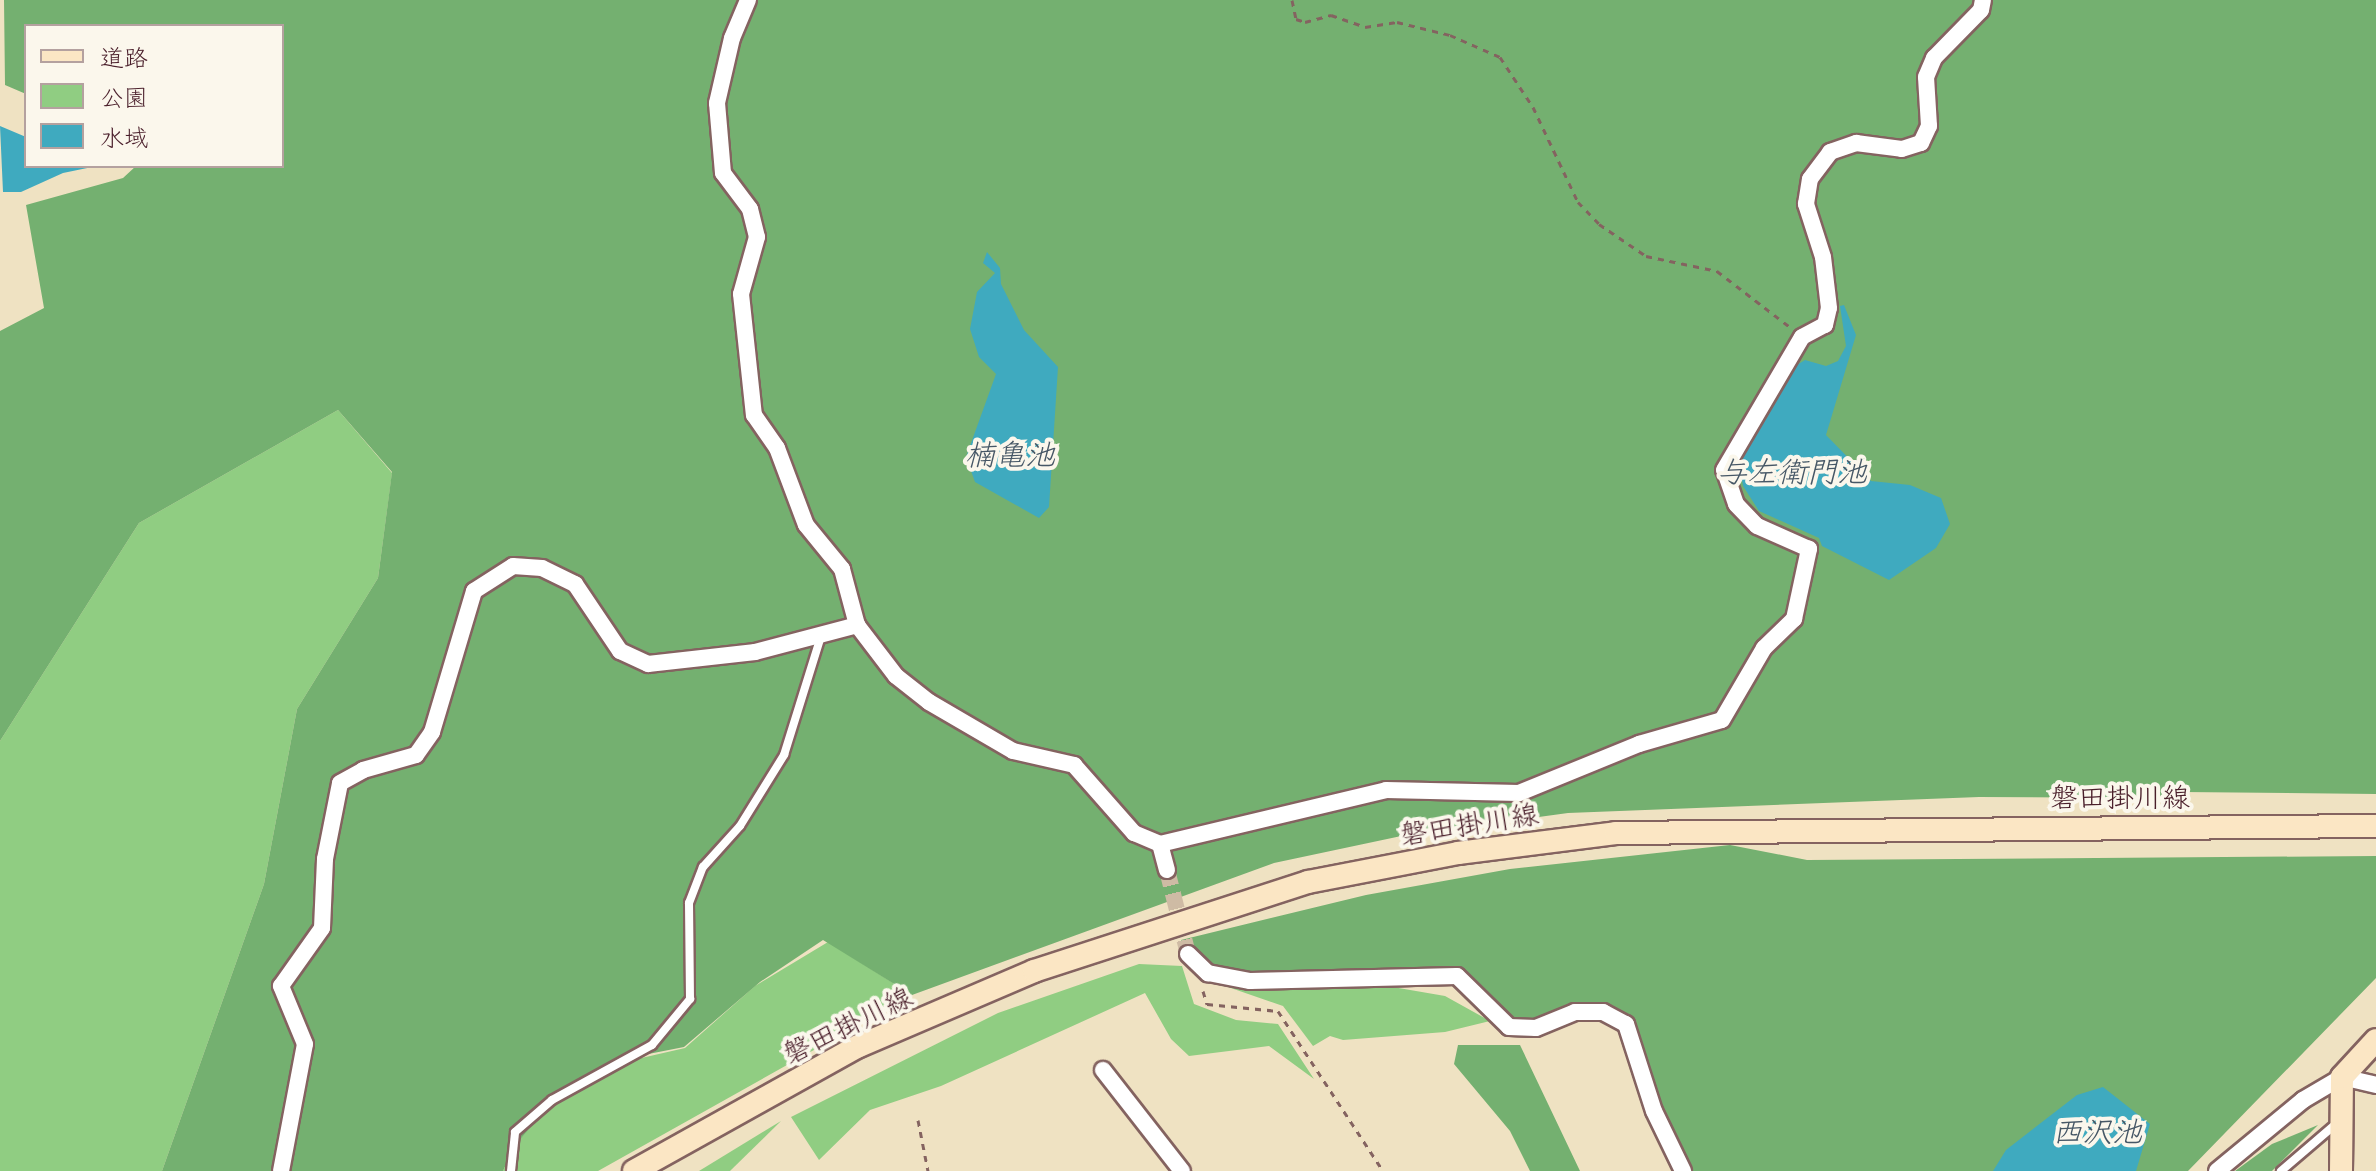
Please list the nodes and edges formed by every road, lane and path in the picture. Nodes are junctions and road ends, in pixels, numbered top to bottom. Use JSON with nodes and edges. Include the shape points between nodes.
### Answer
{"nodes":[{"id":1,"x":748,"y":0,"type":"edge"},
{"id":2,"x":1292,"y":0,"type":"edge"},
{"id":3,"x":1983,"y":0,"type":"edge"},
{"id":4,"x":1802,"y":337,"type":"junction"},
{"id":5,"x":857,"y":625,"type":"junction"},
{"id":6,"x":823,"y":632,"type":"junction"},
{"id":7,"x":2376,"y":826,"type":"edge"},
{"id":8,"x":1160,"y":844,"type":"junction"},
{"id":9,"x":1167,"y":870,"type":"tunnel mouth"},
{"id":10,"x":1190,"y":956,"type":"joint"},
{"id":11,"x":2376,"y":1040,"type":"edge"},
{"id":12,"x":1103,"y":1070,"type":"dead end"},
{"id":13,"x":2342,"y":1077,"type":"junction"},
{"id":14,"x":2376,"y":1085,"type":"edge"},
{"id":15,"x":918,"y":1120,"type":"dead end"},
{"id":16,"x":2341,"y":1120,"type":"junction"},
{"id":17,"x":281,"y":1171,"type":"edge"},
{"id":18,"x":511,"y":1171,"type":"edge"},
{"id":19,"x":634,"y":1171,"type":"edge"},
{"id":20,"x":928,"y":1171,"type":"edge"},
{"id":21,"x":1182,"y":1171,"type":"edge"},
{"id":22,"x":1383,"y":1171,"type":"edge"},
{"id":23,"x":1683,"y":1171,"type":"edge"},
{"id":24,"x":2217,"y":1171,"type":"edge"},
{"id":25,"x":2281,"y":1171,"type":"edge"},
{"id":26,"x":2341,"y":1171,"type":"edge"}],
"edges":[{"from":1,"to":5,"type":"street","via":[[732,38],[717,103],[723,173],[750,209],[757,237],[741,294],[754,415],[777,448],[806,525],[842,569]]},
{"from":2,"to":4,"type":"path","via":[[1296,19],[1305,22],[1331,15],[1365,27],[1397,22],[1450,35],[1500,57],[1533,107],[1578,202],[1599,224],[1646,256],[1717,271]]},
{"from":3,"to":4,"type":"street","via":[[1981,10],[1934,58],[1926,77],[1929,126],[1921,143],[1902,149],[1856,143],[1843,147],[1830,152],[1810,179],[1806,204],[1823,257],[1829,308],[1825,325]]},
{"from":4,"to":8,"type":"street","via":[[1724,470],[1736,504],[1757,526],[1809,549],[1794,619],[1764,648],[1722,720],[1639,744],[1519,793],[1386,790]]},
{"from":5,"to":6,"type":"street"},
{"from":5,"to":8,"type":"street","via":[[896,676],[929,702],[1013,751],[1074,765],[1134,833]]},
{"from":6,"to":17,"type":"street","via":[[755,652],[648,664],[620,651],[575,584],[542,568],[513,566],[474,591],[432,732],[416,755],[363,770],[340,783],[325,859],[322,928],[281,986],[305,1044]]},
{"from":6,"to":18,"type":"lane","via":[[784,755],[740,826],[703,867],[689,903],[690,999],[652,1045],[552,1100],[515,1132]]},
{"from":7,"to":19,"type":"main road","name":"磐田掛川線","via":[[1616,833],[1458,853],[1308,882],[1034,971],[859,1046]]},
{"from":8,"to":9,"type":"street"},
{"from":10,"to":22,"type":"path","via":[[1207,1004],[1278,1011],[1290,1024]]},
{"from":10,"to":23,"type":"street","via":[[1208,973],[1250,981],[1457,976],[1509,1027],[1536,1028],[1575,1012],[1603,1012],[1626,1024],[1654,1111]]},
{"from":11,"to":13,"type":"main road"},
{"from":12,"to":21,"type":"street"},
{"from":13,"to":14,"type":"street"},
{"from":13,"to":16,"type":"main road"},
{"from":13,"to":24,"type":"street","via":[[2303,1100]]},
{"from":15,"to":20,"type":"path"},
{"from":16,"to":25,"type":"lane"},
{"from":16,"to":26,"type":"main road"}]}
